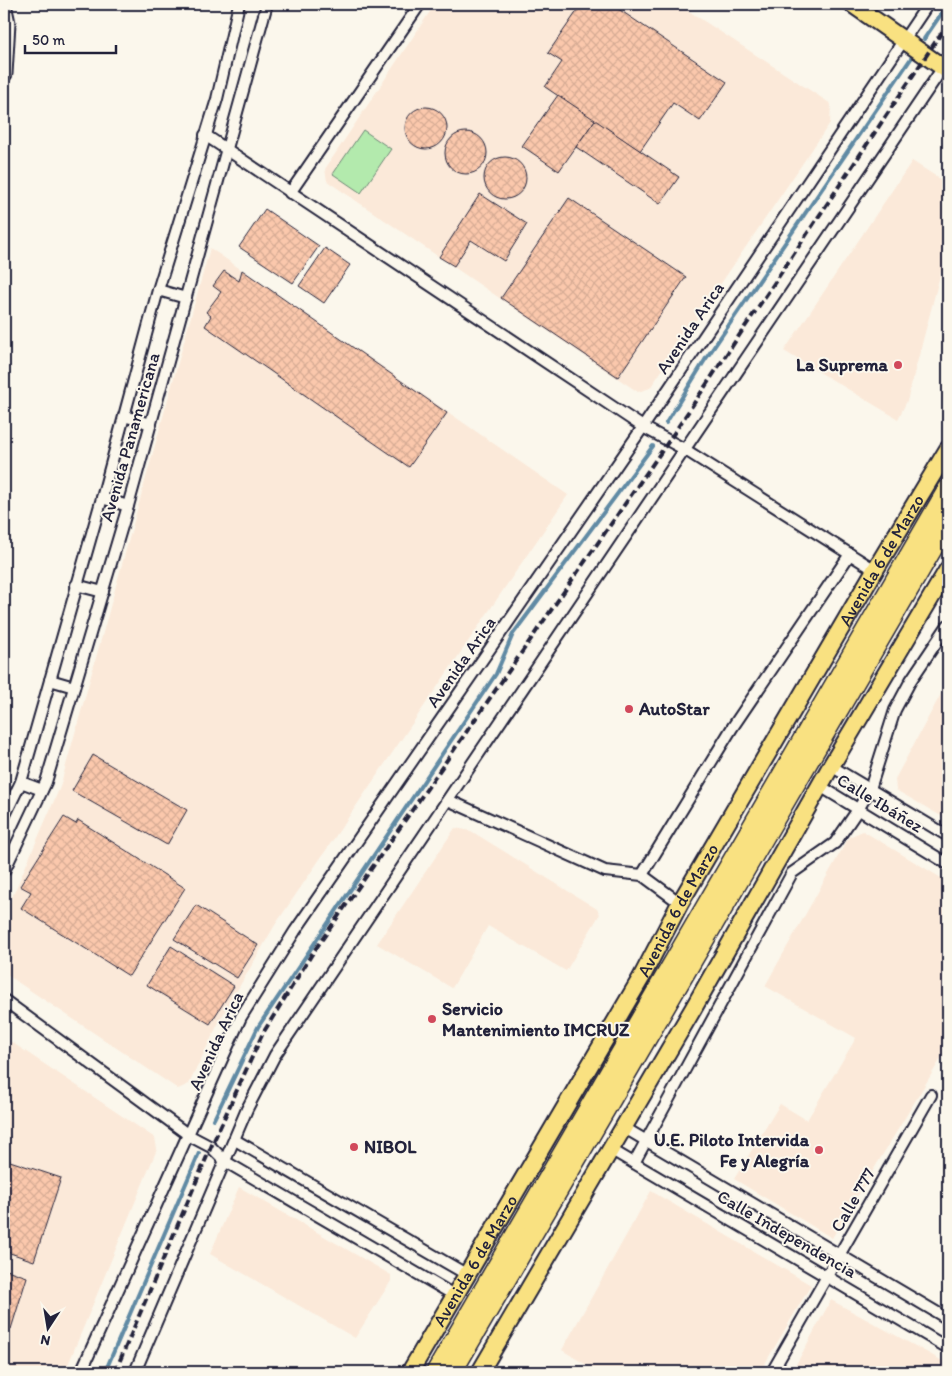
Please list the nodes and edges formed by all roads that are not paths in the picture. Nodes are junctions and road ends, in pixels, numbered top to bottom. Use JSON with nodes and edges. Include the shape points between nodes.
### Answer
{"nodes":[{"id":1,"x":239,"y":4,"type":"edge"},
{"id":2,"x":267,"y":4,"type":"edge"},
{"id":3,"x":420,"y":4,"type":"edge"},
{"id":4,"x":852,"y":4,"type":"edge"},
{"id":5,"x":924,"y":5,"type":"edge"},
{"id":6,"x":4,"y":9,"type":"edge"},
{"id":7,"x":904,"y":40,"type":"junction"},
{"id":8,"x":947,"y":67,"type":"edge"},
{"id":9,"x":4,"y":74,"type":"edge"},
{"id":10,"x":206,"y":135,"type":"junction"},
{"id":11,"x":228,"y":151,"type":"junction"},
{"id":12,"x":290,"y":193,"type":"junction"},
{"id":13,"x":158,"y":290,"type":"junction"},
{"id":14,"x":186,"y":298,"type":"junction"},
{"id":15,"x":124,"y":416,"type":"junction"},
{"id":16,"x":151,"y":424,"type":"junction"},
{"id":17,"x":643,"y":427,"type":"junction"},
{"id":18,"x":684,"y":449,"type":"junction"},
{"id":19,"x":948,"y":449,"type":"edge"},
{"id":20,"x":948,"y":489,"type":"edge"},
{"id":21,"x":102,"y":498,"type":"junction"},
{"id":22,"x":128,"y":506,"type":"junction"},
{"id":23,"x":948,"y":522,"type":"edge"},
{"id":24,"x":948,"y":550,"type":"edge"},
{"id":25,"x":850,"y":554,"type":"junction"},
{"id":26,"x":948,"y":569,"type":"edge"},
{"id":27,"x":875,"y":570,"type":"junction"},
{"id":28,"x":919,"y":571,"type":"junction"},
{"id":29,"x":76,"y":585,"type":"junction"},
{"id":30,"x":103,"y":592,"type":"junction"},
{"id":31,"x":948,"y":624,"type":"edge"},
{"id":32,"x":50,"y":680,"type":"junction"},
{"id":33,"x":74,"y":687,"type":"junction"},
{"id":34,"x":831,"y":766,"type":"junction"},
{"id":35,"x":21,"y":782,"type":"junction"},
{"id":36,"x":820,"y":786,"type":"junction"},
{"id":37,"x":870,"y":789,"type":"junction"},
{"id":38,"x":42,"y":790,"type":"junction"},
{"id":39,"x":448,"y":800,"type":"junction"},
{"id":40,"x":859,"y":808,"type":"junction"},
{"id":41,"x":4,"y":817,"type":"edge"},
{"id":42,"x":948,"y":836,"type":"edge"},
{"id":43,"x":948,"y":864,"type":"edge"},
{"id":44,"x":4,"y":871,"type":"edge"},
{"id":45,"x":642,"y":874,"type":"junction"},
{"id":46,"x":680,"y":903,"type":"junction"},
{"id":47,"x":4,"y":1000,"type":"edge"},
{"id":48,"x":931,"y":1096,"type":"dead end"},
{"id":49,"x":623,"y":1127,"type":"junction"},
{"id":50,"x":190,"y":1136,"type":"junction"},
{"id":51,"x":234,"y":1140,"type":"junction"},
{"id":52,"x":647,"y":1141,"type":"junction"},
{"id":53,"x":610,"y":1149,"type":"junction"},
{"id":54,"x":226,"y":1162,"type":"junction"},
{"id":55,"x":634,"y":1163,"type":"junction"},
{"id":56,"x":840,"y":1255,"type":"junction"},
{"id":57,"x":466,"y":1274,"type":"junction"},
{"id":58,"x":827,"y":1277,"type":"junction"},
{"id":59,"x":454,"y":1295,"type":"junction"},
{"id":60,"x":948,"y":1319,"type":"edge"},
{"id":61,"x":453,"y":1343,"type":"junction"},
{"id":62,"x":948,"y":1348,"type":"edge"},
{"id":63,"x":483,"y":1371,"type":"edge"},
{"id":64,"x":81,"y":1372,"type":"edge"},
{"id":65,"x":135,"y":1372,"type":"edge"},
{"id":66,"x":410,"y":1372,"type":"edge"},
{"id":67,"x":422,"y":1372,"type":"edge"},
{"id":68,"x":436,"y":1372,"type":"edge"},
{"id":69,"x":452,"y":1372,"type":"edge"},
{"id":70,"x":772,"y":1372,"type":"edge"}],
"edges":[{"from":1,"to":10,"type":"street","name":"Avenida Panamericana"},
{"from":2,"to":11,"type":"street","name":"Avenida Panamericana"},
{"from":3,"to":12,"type":"street"},
{"from":4,"to":7,"type":"main road"},
{"from":5,"to":7,"type":"street","name":"Avenida Arica"},
{"from":6,"to":9,"type":"main road","via":[[7,23]]},
{"from":7,"to":8,"type":"main road"},
{"from":7,"to":17,"type":"street","name":"Avenida Arica"},
{"from":8,"to":18,"type":"street"},
{"from":10,"to":11,"type":"street"},
{"from":10,"to":13,"type":"street","name":"Avenida Panamericana"},
{"from":11,"to":12,"type":"street"},
{"from":11,"to":14,"type":"street","name":"Avenida Panamericana"},
{"from":12,"to":17,"type":"street"},
{"from":13,"to":14,"type":"street"},
{"from":13,"to":15,"type":"street","name":"Avenida Panamericana"},
{"from":14,"to":16,"type":"street","name":"Avenida Panamericana"},
{"from":15,"to":16,"type":"street"},
{"from":15,"to":21,"type":"street","name":"Avenida Panamericana"},
{"from":16,"to":22,"type":"street","name":"Avenida Panamericana"},
{"from":17,"to":18,"type":"street"},
{"from":17,"to":50,"type":"street","name":"Avenida Arica","via":[[295,931],[241,1017]]},
{"from":18,"to":25,"type":"street"},
{"from":18,"to":39,"type":"street"},
{"from":19,"to":27,"type":"main road","name":"Avenida 6 de Marzo"},
{"from":20,"to":61,"type":"highway","name":"Avenida 6 de Marzo"},
{"from":21,"to":22,"type":"street"},
{"from":21,"to":29,"type":"street","name":"Avenida Panamericana"},
{"from":22,"to":30,"type":"street","name":"Avenida Panamericana"},
{"from":23,"to":28,"type":"highway","name":"Avenida 6 de Marzo"},
{"from":24,"to":28,"type":"highway"},
{"from":25,"to":27,"type":"street"},
{"from":25,"to":45,"type":"street","via":[[732,728]]},
{"from":26,"to":34,"type":"main road"},
{"from":27,"to":46,"type":"main road","name":"Avenida 6 de Marzo"},
{"from":28,"to":69,"type":"highway","name":"Avenida 6 de Marzo"},
{"from":29,"to":30,"type":"street"},
{"from":29,"to":32,"type":"street","name":"Avenida Panamericana"},
{"from":30,"to":33,"type":"street","name":"Avenida Panamericana"},
{"from":31,"to":37,"type":"street","via":[[895,710]]},
{"from":32,"to":33,"type":"street"},
{"from":32,"to":35,"type":"street","name":"Avenida Panamericana"},
{"from":33,"to":38,"type":"street","name":"Avenida Panamericana"},
{"from":34,"to":36,"type":"main road"},
{"from":34,"to":37,"type":"street","name":"Calle Ibáñez"},
{"from":35,"to":38,"type":"street"},
{"from":35,"to":41,"type":"street","name":"Avenida Panamericana"},
{"from":36,"to":40,"type":"street","name":"Calle Ibáñez"},
{"from":36,"to":49,"type":"main road"},
{"from":37,"to":40,"type":"street"},
{"from":37,"to":42,"type":"street","name":"Calle Ibáñez"},
{"from":38,"to":44,"type":"street","name":"Avenida Panamericana"},
{"from":39,"to":45,"type":"street","via":[[605,871]]},
{"from":39,"to":51,"type":"street","via":[[275,1055]]},
{"from":40,"to":43,"type":"street","name":"Calle Ibáñez"},
{"from":40,"to":52,"type":"street","via":[[835,843],[792,873]]},
{"from":45,"to":46,"type":"street"},
{"from":46,"to":57,"type":"main road","name":"Avenida 6 de Marzo","via":[[641,978]]},
{"from":47,"to":50,"type":"street"},
{"from":48,"to":56,"type":"street","name":"Calle 777"},
{"from":49,"to":52,"type":"street","name":"Calle Independencia"},
{"from":49,"to":53,"type":"main road"},
{"from":50,"to":54,"type":"street","via":[[211,1147]]},
{"from":50,"to":64,"type":"street","name":"Avenida Arica"},
{"from":51,"to":54,"type":"street"},
{"from":51,"to":57,"type":"street"},
{"from":52,"to":55,"type":"street"},
{"from":52,"to":56,"type":"street","name":"Calle Independencia"},
{"from":53,"to":55,"type":"street","name":"Calle Independencia"},
{"from":53,"to":63,"type":"main road"},
{"from":54,"to":59,"type":"street"},
{"from":54,"to":65,"type":"street"},
{"from":55,"to":58,"type":"street","name":"Calle Independencia"},
{"from":56,"to":58,"type":"street","name":"Calle 777"},
{"from":56,"to":60,"type":"street","name":"Calle Independencia"},
{"from":57,"to":59,"type":"main road","name":"Avenida 6 de Marzo"},
{"from":58,"to":62,"type":"street","name":"Calle Independencia"},
{"from":58,"to":70,"type":"street","name":"Calle 777"},
{"from":59,"to":66,"type":"main road","name":"Avenida 6 de Marzo"},
{"from":61,"to":67,"type":"highway"},
{"from":61,"to":68,"type":"highway","name":"Avenida 6 de Marzo"}]}
